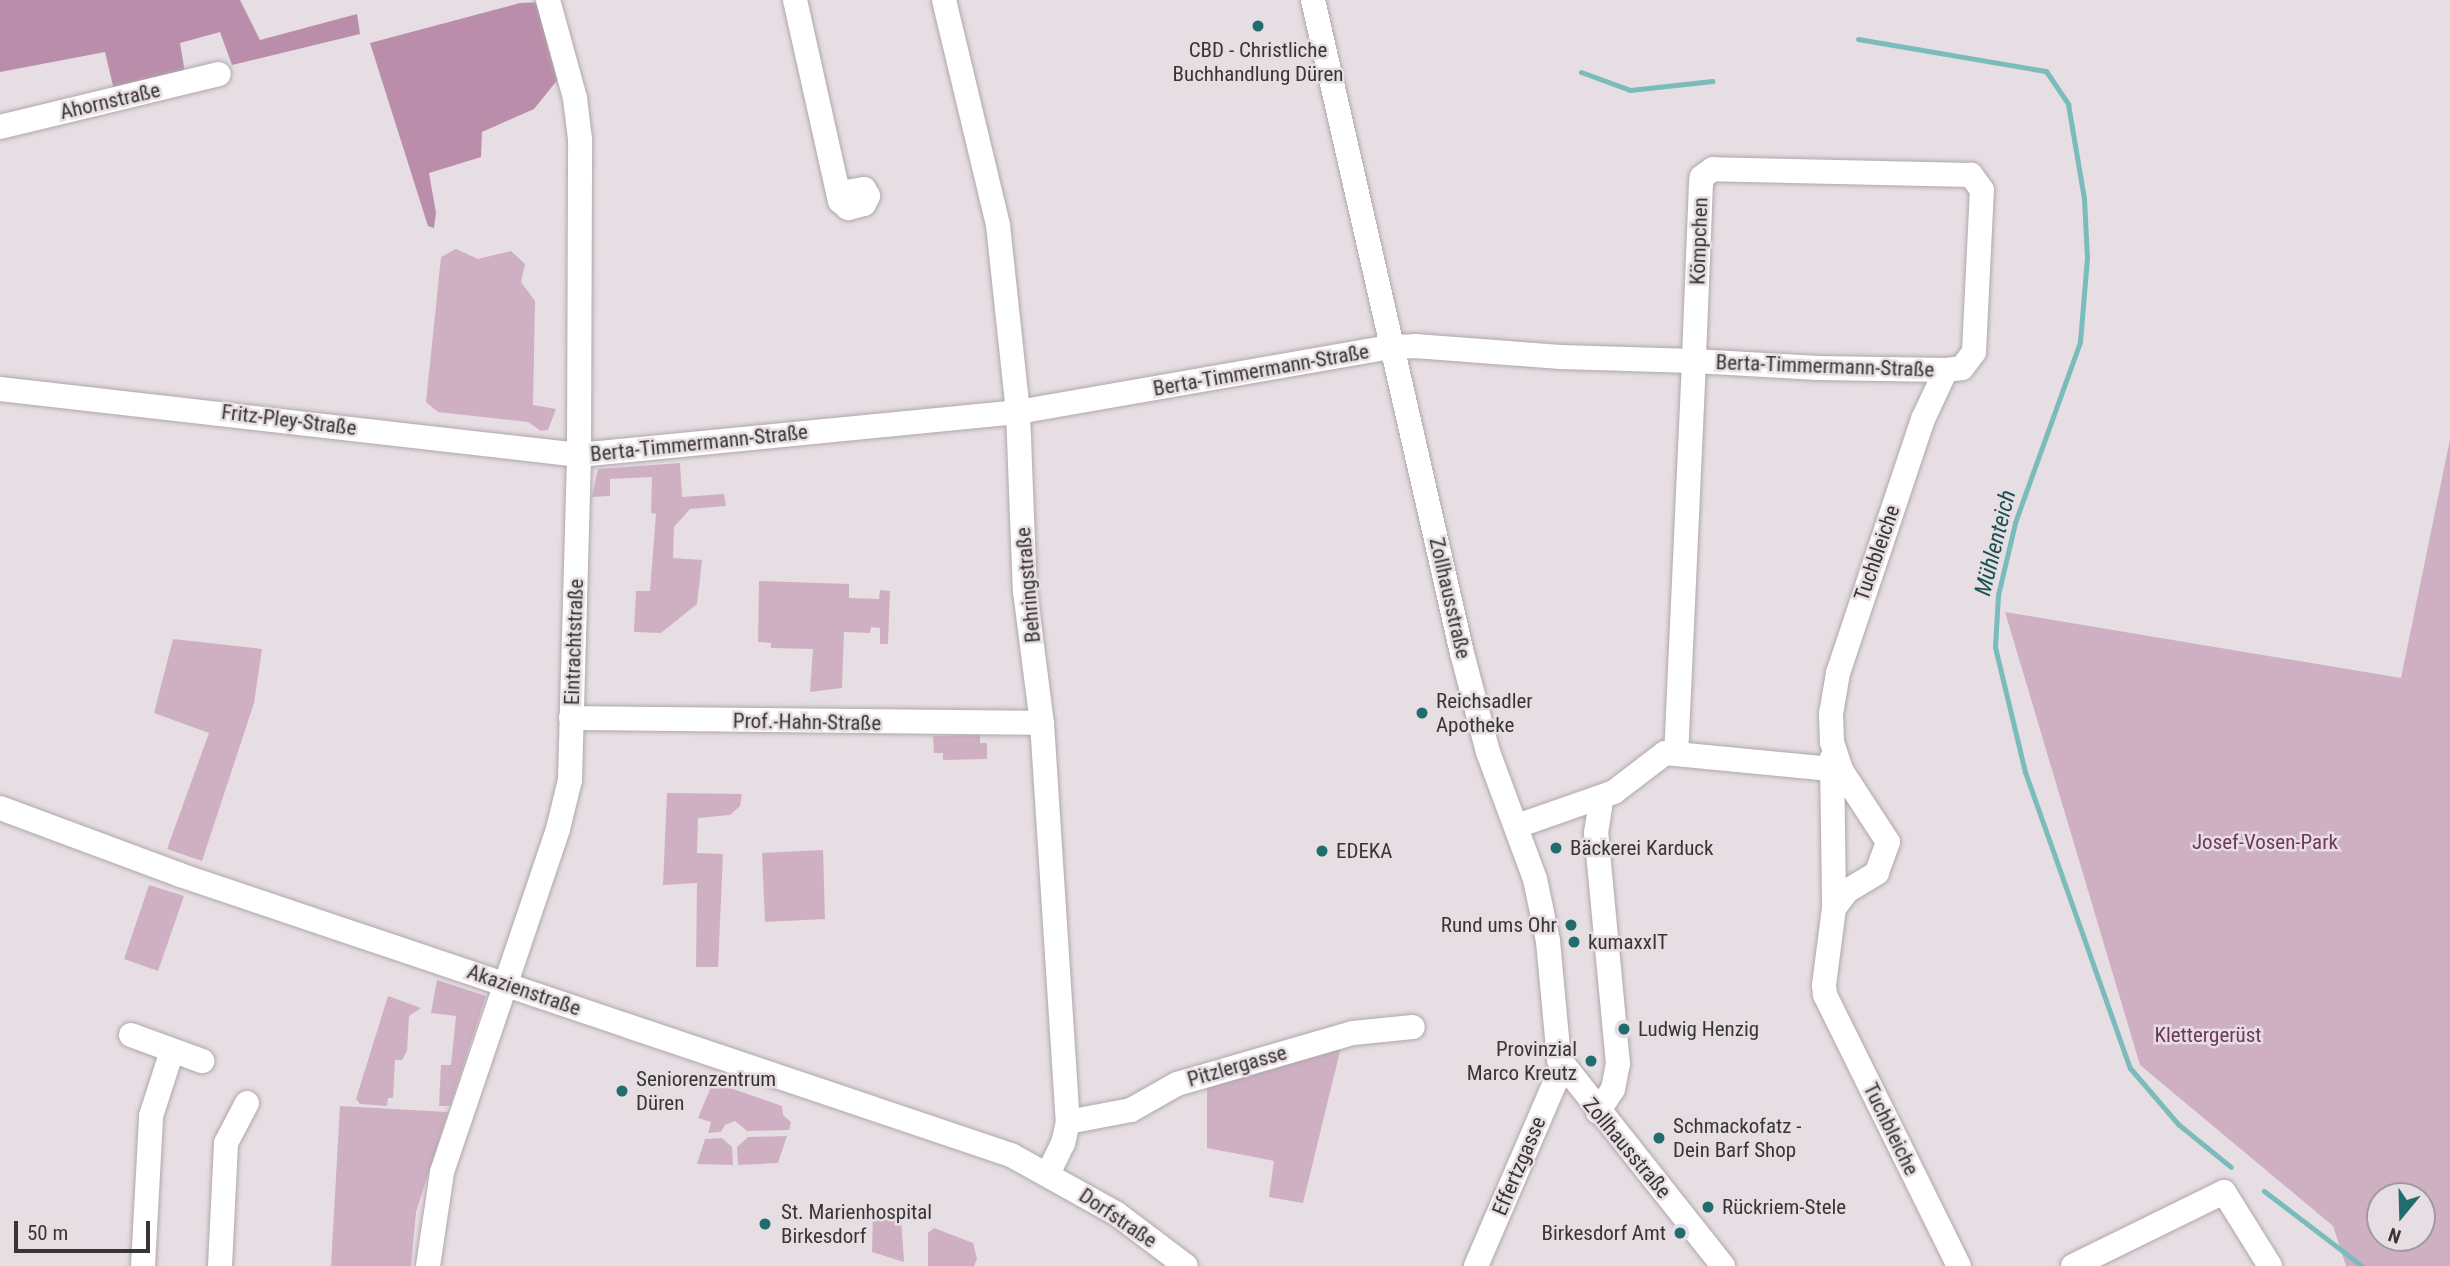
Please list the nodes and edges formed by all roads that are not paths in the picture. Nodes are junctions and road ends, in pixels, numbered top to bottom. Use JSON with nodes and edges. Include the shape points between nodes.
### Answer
{"nodes":[{"id":1,"x":547,"y":0,"type":"edge"},
{"id":2,"x":795,"y":0,"type":"edge"},
{"id":3,"x":944,"y":0,"type":"edge"},
{"id":4,"x":1313,"y":0,"type":"edge"},
{"id":5,"x":219,"y":74,"type":"dead end"},
{"id":6,"x":0,"y":127,"type":"edge"},
{"id":7,"x":838,"y":193,"type":"dead end"},
{"id":8,"x":1392,"y":347,"type":"junction"},
{"id":9,"x":1694,"y":361,"type":"junction"},
{"id":10,"x":1946,"y":370,"type":"junction"},
{"id":11,"x":0,"y":389,"type":"edge"},
{"id":12,"x":1018,"y":412,"type":"junction"},
{"id":13,"x":579,"y":454,"type":"junction"},
{"id":14,"x":571,"y":718,"type":"junction"},
{"id":15,"x":1042,"y":723,"type":"junction"},
{"id":16,"x":1676,"y":753,"type":"junction"},
{"id":17,"x":1837,"y":770,"type":"junction"},
{"id":18,"x":1602,"y":797,"type":"junction"},
{"id":19,"x":0,"y":808,"type":"edge"},
{"id":20,"x":1517,"y":826,"type":"junction"},
{"id":21,"x":1834,"y":908,"type":"junction"},
{"id":22,"x":507,"y":984,"type":"junction"},
{"id":23,"x":1413,"y":1027,"type":"dead end"},
{"id":24,"x":131,"y":1035,"type":"dead end"},
{"id":25,"x":172,"y":1051,"type":"junction"},
{"id":26,"x":202,"y":1061,"type":"dead end"},
{"id":27,"x":1562,"y":1066,"type":"junction"},
{"id":28,"x":247,"y":1103,"type":"dead end"},
{"id":29,"x":1598,"y":1112,"type":"junction"},
{"id":30,"x":1068,"y":1122,"type":"junction"},
{"id":31,"x":1049,"y":1172,"type":"junction"},
{"id":32,"x":143,"y":1266,"type":"edge"},
{"id":33,"x":220,"y":1266,"type":"edge"},
{"id":34,"x":428,"y":1266,"type":"edge"},
{"id":35,"x":1186,"y":1266,"type":"edge"},
{"id":36,"x":1476,"y":1266,"type":"edge"},
{"id":37,"x":1723,"y":1266,"type":"edge"},
{"id":38,"x":1959,"y":1266,"type":"edge"},
{"id":39,"x":2073,"y":1266,"type":"edge"},
{"id":40,"x":2270,"y":1266,"type":"edge"}],
"edges":[{"from":1,"to":13,"type":"street","name":"Eintrachtstraße","via":[[575,98],[580,139]]},
{"from":2,"to":7,"type":"street"},
{"from":3,"to":12,"type":"street","name":"Behringstraße","via":[[998,225]]},
{"from":4,"to":8,"type":"street","name":"Zollhausstraße"},
{"from":5,"to":6,"type":"street","name":"Ahornstraße"},
{"from":8,"to":9,"type":"street","name":"Berta-Timmermann-Straße"},
{"from":8,"to":12,"type":"street","name":"Berta-Timmermann-Straße"},
{"from":8,"to":20,"type":"street","name":"Zollhausstraße","via":[[1482,728]]},
{"from":9,"to":10,"type":"street","name":"Berta-Timmermann-Straße"},
{"from":9,"to":10,"type":"street","name":"Kömpchen","via":[[1701,183],[1707,171],[1962,172],[1971,175],[1982,190],[1976,334],[1970,360],[1962,368]]},
{"from":9,"to":16,"type":"street","name":"Kömpchen"},
{"from":10,"to":17,"type":"street","name":"Tuchbleiche","via":[[1923,419],[1844,649],[1831,713]]},
{"from":11,"to":13,"type":"street","name":"Fritz-Pley-Straße"},
{"from":12,"to":13,"type":"street","name":"Berta-Timmermann-Straße"},
{"from":12,"to":15,"type":"street","name":"Behringstraße","via":[[1025,591]]},
{"from":13,"to":14,"type":"street","name":"Eintrachtstraße"},
{"from":14,"to":15,"type":"street","name":"Prof.-Hahn-Straße"},
{"from":14,"to":22,"type":"street","name":"Eintrachtstraße","via":[[566,803]]},
{"from":15,"to":30,"type":"street","name":"Behringstraße"},
{"from":16,"to":17,"type":"street"},
{"from":16,"to":18,"type":"street","via":[[1658,755]]},
{"from":17,"to":21,"type":"street","name":"Tuchbleiche"},
{"from":17,"to":21,"type":"street","name":"Tuchbleiche","via":[[1888,842],[1877,873],[1847,891]]},
{"from":18,"to":20,"type":"street"},
{"from":18,"to":29,"type":"street","via":[[1597,833],[1618,1064],[1613,1089]]},
{"from":19,"to":22,"type":"street","name":"Akazienstraße","via":[[69,837]]},
{"from":20,"to":27,"type":"street","name":"Zollhausstraße","via":[[1544,919],[1556,1049]]},
{"from":21,"to":38,"type":"street","name":"Tuchbleiche","via":[[1825,995]]},
{"from":22,"to":31,"type":"street","name":"Akazienstraße","via":[[959,1136]]},
{"from":22,"to":34,"type":"street","name":"Eintrachtstraße","via":[[442,1172]]},
{"from":23,"to":30,"type":"street","name":"Pitzlergasse","via":[[1339,1037],[1177,1084],[1131,1110]]},
{"from":24,"to":25,"type":"street"},
{"from":25,"to":26,"type":"street"},
{"from":25,"to":32,"type":"street","via":[[151,1116]]},
{"from":27,"to":29,"type":"street","name":"Zollhausstraße"},
{"from":27,"to":36,"type":"street","name":"Effertzgasse"},
{"from":28,"to":33,"type":"street","via":[[226,1143]]},
{"from":29,"to":37,"type":"street","name":"Zollhausstraße"},
{"from":30,"to":31,"type":"street","name":"Behringstraße"},
{"from":31,"to":35,"type":"street","name":"Dorfstraße"},
{"from":39,"to":40,"type":"street","via":[[2224,1192]]}]}
